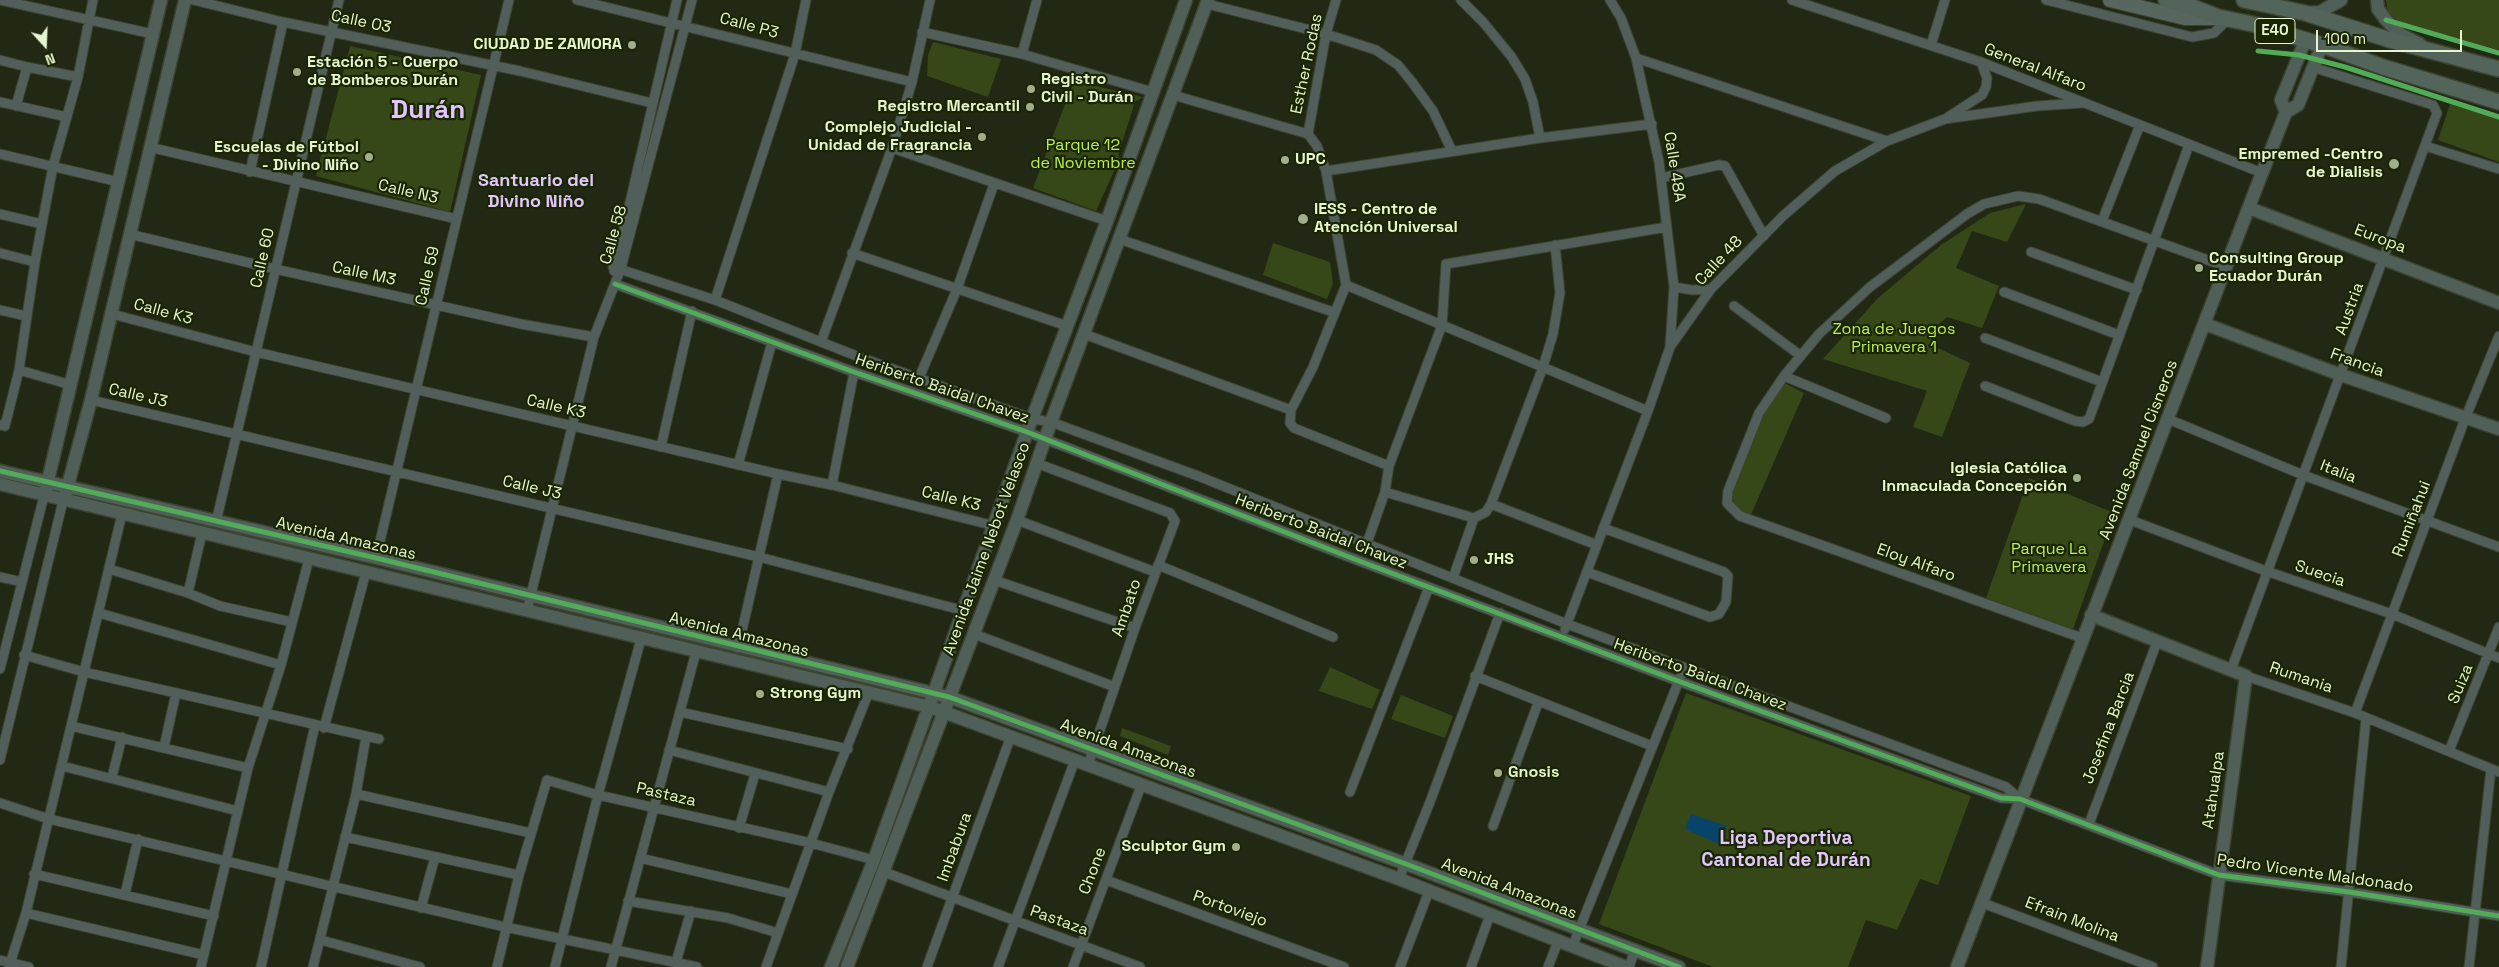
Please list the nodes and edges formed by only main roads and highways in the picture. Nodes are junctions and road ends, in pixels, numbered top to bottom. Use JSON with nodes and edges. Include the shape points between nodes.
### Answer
{"nodes":[{"id":1,"x":2110,"y":0,"type":"edge"},
{"id":2,"x":2166,"y":0,"type":"edge"},
{"id":3,"x":2244,"y":0,"type":"edge"},
{"id":4,"x":2282,"y":0,"type":"edge"},
{"id":5,"x":2299,"y":12,"type":"junction"},
{"id":6,"x":2223,"y":18,"type":"junction"},
{"id":7,"x":2499,"y":70,"type":"edge"},
{"id":8,"x":2499,"y":102,"type":"edge"}],
"edges":[{"from":1,"to":6,"type":"main road","number":"E40","via":[[2185,18]]},
{"from":2,"to":6,"type":"highway","number":"E40"},
{"from":3,"to":5,"type":"highway","number":"E40"},
{"from":4,"to":5,"type":"main road","number":"E40"},
{"from":5,"to":7,"type":"highway","number":"E40"},
{"from":6,"to":8,"type":"highway","number":"E40","via":[[2257,25],[2383,68]]}]}
